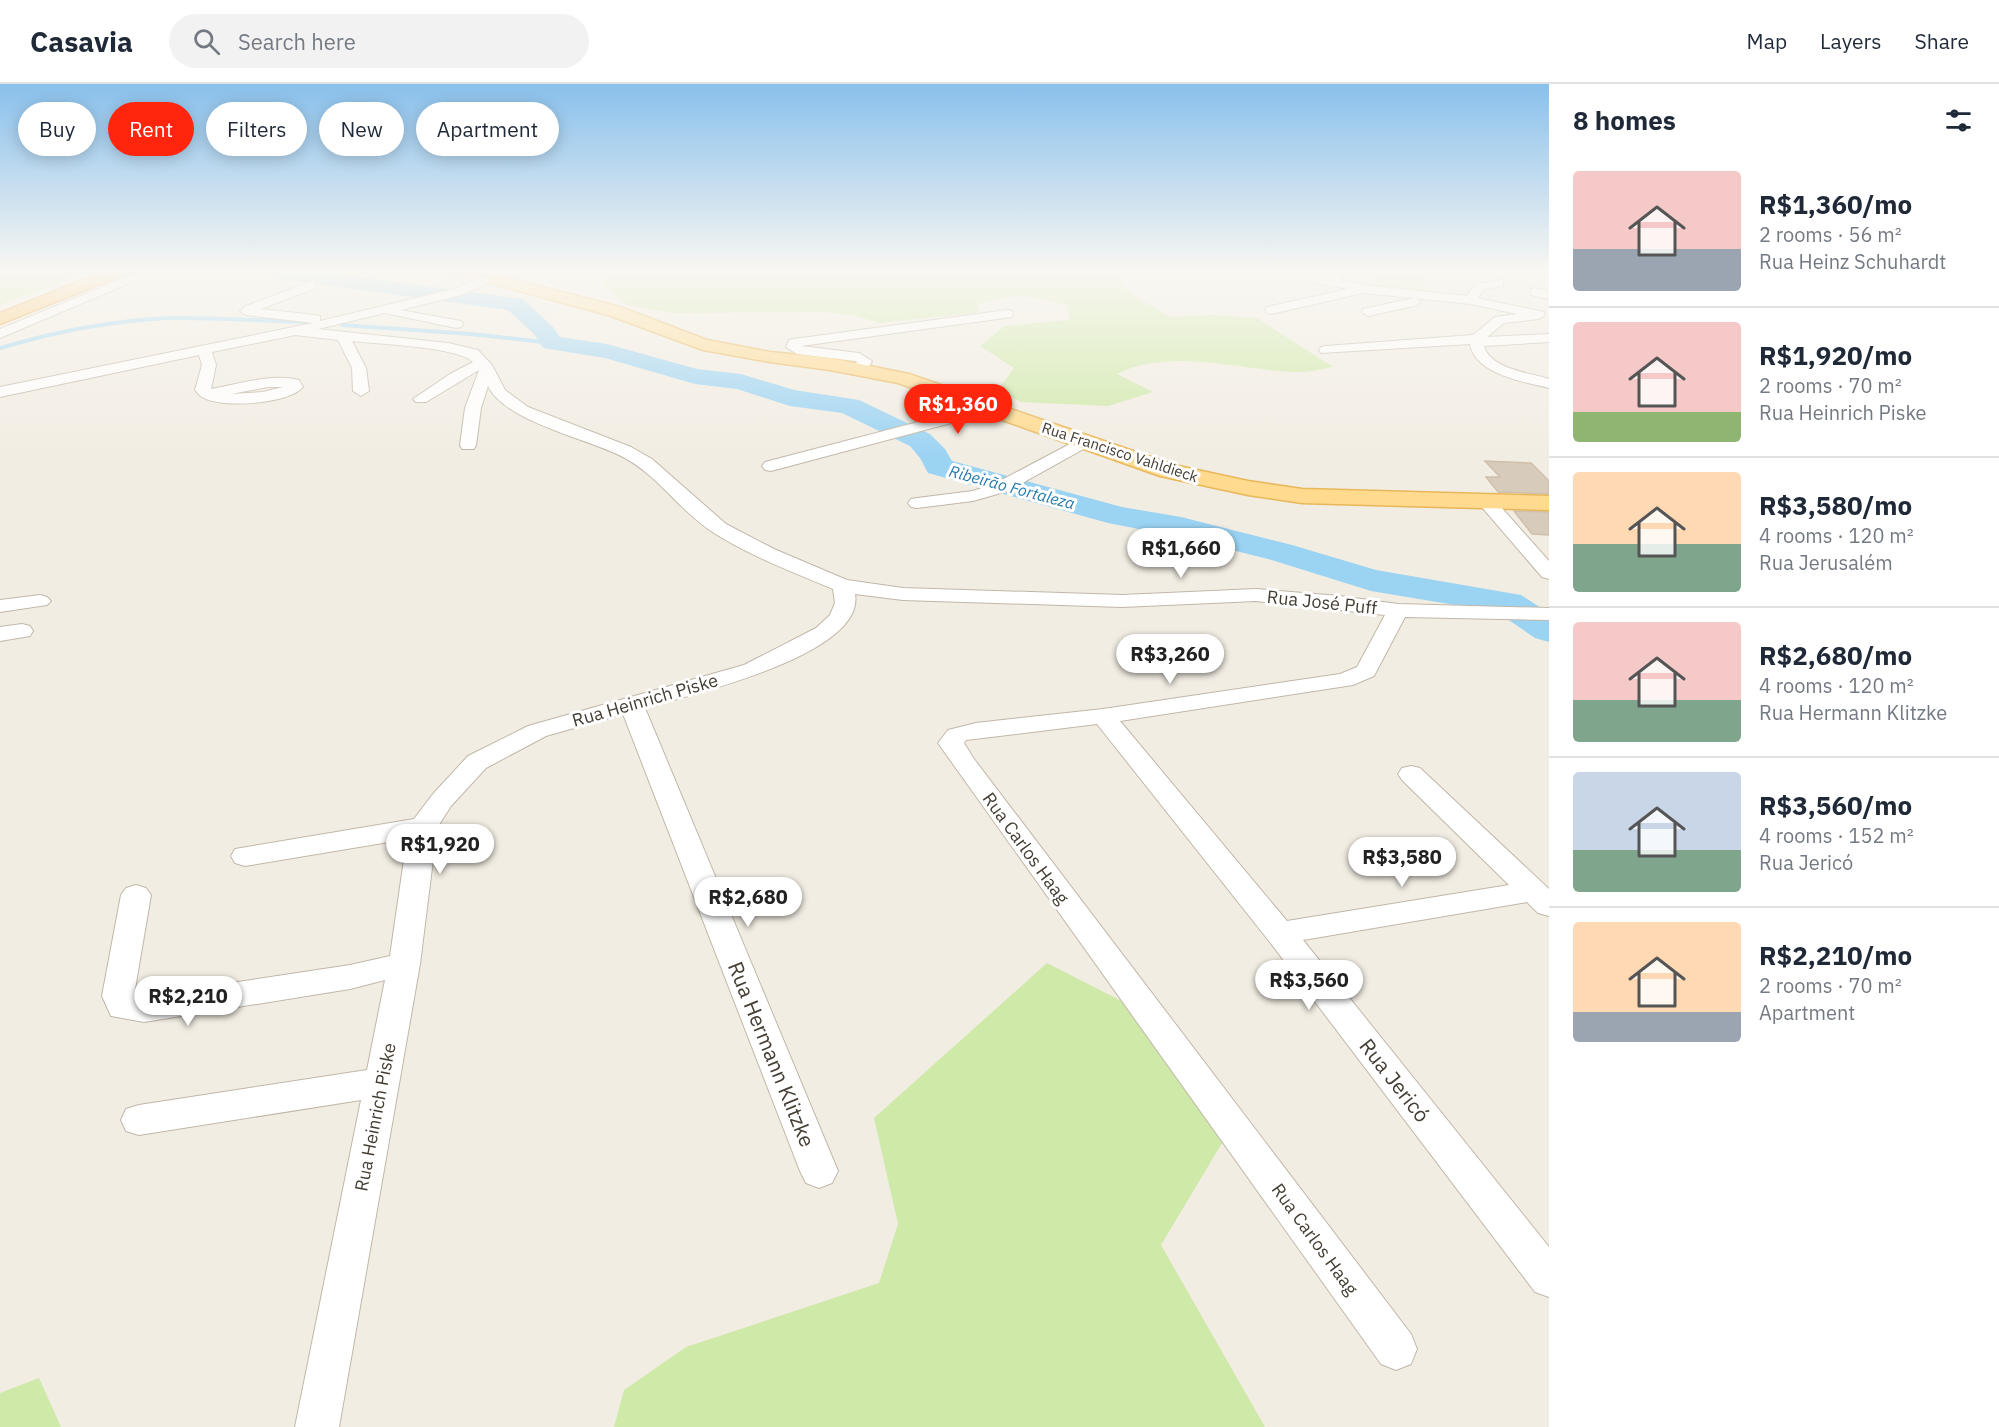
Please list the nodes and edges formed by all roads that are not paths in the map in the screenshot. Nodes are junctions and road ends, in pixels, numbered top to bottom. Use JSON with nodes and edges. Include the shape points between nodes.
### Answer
{"nodes":[{"id":1,"x":293,"y":332,"type":"edge"},
{"id":2,"x":300,"y":332,"type":"edge"},
{"id":3,"x":669,"y":332,"type":"edge"},
{"id":4,"x":877,"y":332,"type":"edge"},
{"id":5,"x":1487,"y":332,"type":"edge"},
{"id":6,"x":319,"y":334,"type":"junction"},
{"id":7,"x":343,"y":336,"type":"junction"},
{"id":8,"x":1549,"y":338,"type":"edge"},
{"id":9,"x":1477,"y":341,"type":"junction"},
{"id":10,"x":1326,"y":350,"type":"dead end"},
{"id":11,"x":206,"y":355,"type":"junction"},
{"id":12,"x":484,"y":366,"type":"junction"},
{"id":13,"x":861,"y":369,"type":"junction"},
{"id":14,"x":1549,"y":384,"type":"edge"},
{"id":15,"x":362,"y":391,"type":"dead end"},
{"id":16,"x":0,"y":392,"type":"edge"},
{"id":17,"x":207,"y":394,"type":"dead end"},
{"id":18,"x":421,"y":399,"type":"dead end"},
{"id":19,"x":991,"y":408,"type":"junction"},
{"id":20,"x":1083,"y":442,"type":"junction"},
{"id":21,"x":468,"y":445,"type":"dead end"},
{"id":22,"x":771,"y":466,"type":"dead end"},
{"id":23,"x":1486,"y":501,"type":"junction"},
{"id":24,"x":917,"y":503,"type":"dead end"},
{"id":25,"x":1549,"y":503,"type":"edge"},
{"id":26,"x":1549,"y":573,"type":"edge"},
{"id":27,"x":843,"y":586,"type":"junction"},
{"id":28,"x":40,"y":601,"type":"dead end"},
{"id":29,"x":0,"y":606,"type":"edge"},
{"id":30,"x":1398,"y":610,"type":"junction"},
{"id":31,"x":1549,"y":614,"type":"edge"},
{"id":32,"x":22,"y":631,"type":"dead end"},
{"id":33,"x":0,"y":634,"type":"edge"},
{"id":34,"x":631,"y":703,"type":"junction"},
{"id":35,"x":1103,"y":716,"type":"junction"},
{"id":36,"x":1411,"y":774,"type":"dead end"},
{"id":37,"x":423,"y":827,"type":"junction"},
{"id":38,"x":245,"y":856,"type":"dead end"},
{"id":39,"x":136,"y":895,"type":"dead end"},
{"id":40,"x":1541,"y":898,"type":"edge"},
{"id":41,"x":1280,"y":933,"type":"junction"},
{"id":42,"x":404,"y":964,"type":"junction"},
{"id":43,"x":382,"y":1082,"type":"junction"},
{"id":44,"x":139,"y":1120,"type":"dead end"},
{"id":45,"x":819,"y":1171,"type":"dead end"},
{"id":46,"x":1549,"y":1278,"type":"edge"},
{"id":47,"x":1396,"y":1349,"type":"dead end"},
{"id":48,"x":317,"y":1427,"type":"edge"}],
"edges":[{"from":1,"to":11,"type":"street"},
{"from":2,"to":6,"type":"street"},
{"from":3,"to":13,"type":"main road","name":"Rua Francisco Vahldieck","via":[[704,345]]},
{"from":4,"to":13,"type":"street","via":[[794,343],[797,350],[859,357],[865,361]]},
{"from":5,"to":9,"type":"street"},
{"from":6,"to":7,"type":"street"},
{"from":6,"to":11,"type":"street"},
{"from":7,"to":12,"type":"street","via":[[461,350],[473,353]]},
{"from":7,"to":15,"type":"street","via":[[359,368]]},
{"from":8,"to":9,"type":"street"},
{"from":9,"to":10,"type":"street"},
{"from":9,"to":14,"type":"street","via":[[1483,358],[1498,367]]},
{"from":11,"to":16,"type":"street"},
{"from":11,"to":17,"type":"street","via":[[211,367],[204,380],[203,390]]},
{"from":12,"to":18,"type":"street","via":[[455,377]]},
{"from":12,"to":21,"type":"street"},
{"from":12,"to":27,"type":"street","via":[[499,392],[522,410],[625,451],[719,528]]},
{"from":13,"to":19,"type":"main road","name":"Rua Francisco Vahldieck","via":[[930,386]]},
{"from":19,"to":20,"type":"main road","name":"Rua Francisco Vahldieck"},
{"from":19,"to":22,"type":"street"},
{"from":20,"to":23,"type":"main road","name":"Rua Francisco Vahldieck","via":[[1168,471],[1302,496]]},
{"from":20,"to":24,"type":"street","via":[[1022,478],[986,492]]},
{"from":23,"to":25,"type":"main road","name":"Rua Francisco Vahldieck"},
{"from":23,"to":26,"type":"street"},
{"from":27,"to":30,"type":"street","name":"Rua José Puff","via":[[903,594],[1122,601],[1256,595]]},
{"from":27,"to":34,"type":"street","name":"Rua Heinrich Piske","via":[[846,603],[839,618],[824,633],[792,651],[752,670]]},
{"from":28,"to":29,"type":"street"},
{"from":30,"to":31,"type":"street","name":"Rua José Puff"},
{"from":30,"to":35,"type":"street","name":"Rua Carlos Haag","via":[[1366,671],[1345,680]]},
{"from":32,"to":33,"type":"street"},
{"from":34,"to":37,"type":"street","name":"Rua Heinrich Piske","via":[[537,730],[477,762]]},
{"from":34,"to":45,"type":"street","name":"Rua Hermann Klitzke"},
{"from":35,"to":41,"type":"street","name":"Rua Jericó"},
{"from":35,"to":47,"type":"street","name":"Rua Carlos Haag","via":[[976,730],[957,735],[951,743]]},
{"from":36,"to":40,"type":"street"},
{"from":37,"to":38,"type":"street"},
{"from":37,"to":42,"type":"street","name":"Rua Heinrich Piske"},
{"from":39,"to":42,"type":"street","via":[[118,996],[123,1006],[144,1009],[350,977]]},
{"from":40,"to":41,"type":"street"},
{"from":41,"to":46,"type":"street","name":"Rua Jericó"},
{"from":42,"to":43,"type":"street","name":"Rua Heinrich Piske"},
{"from":43,"to":44,"type":"street"},
{"from":43,"to":48,"type":"street","name":"Rua Heinrich Piske"}]}
